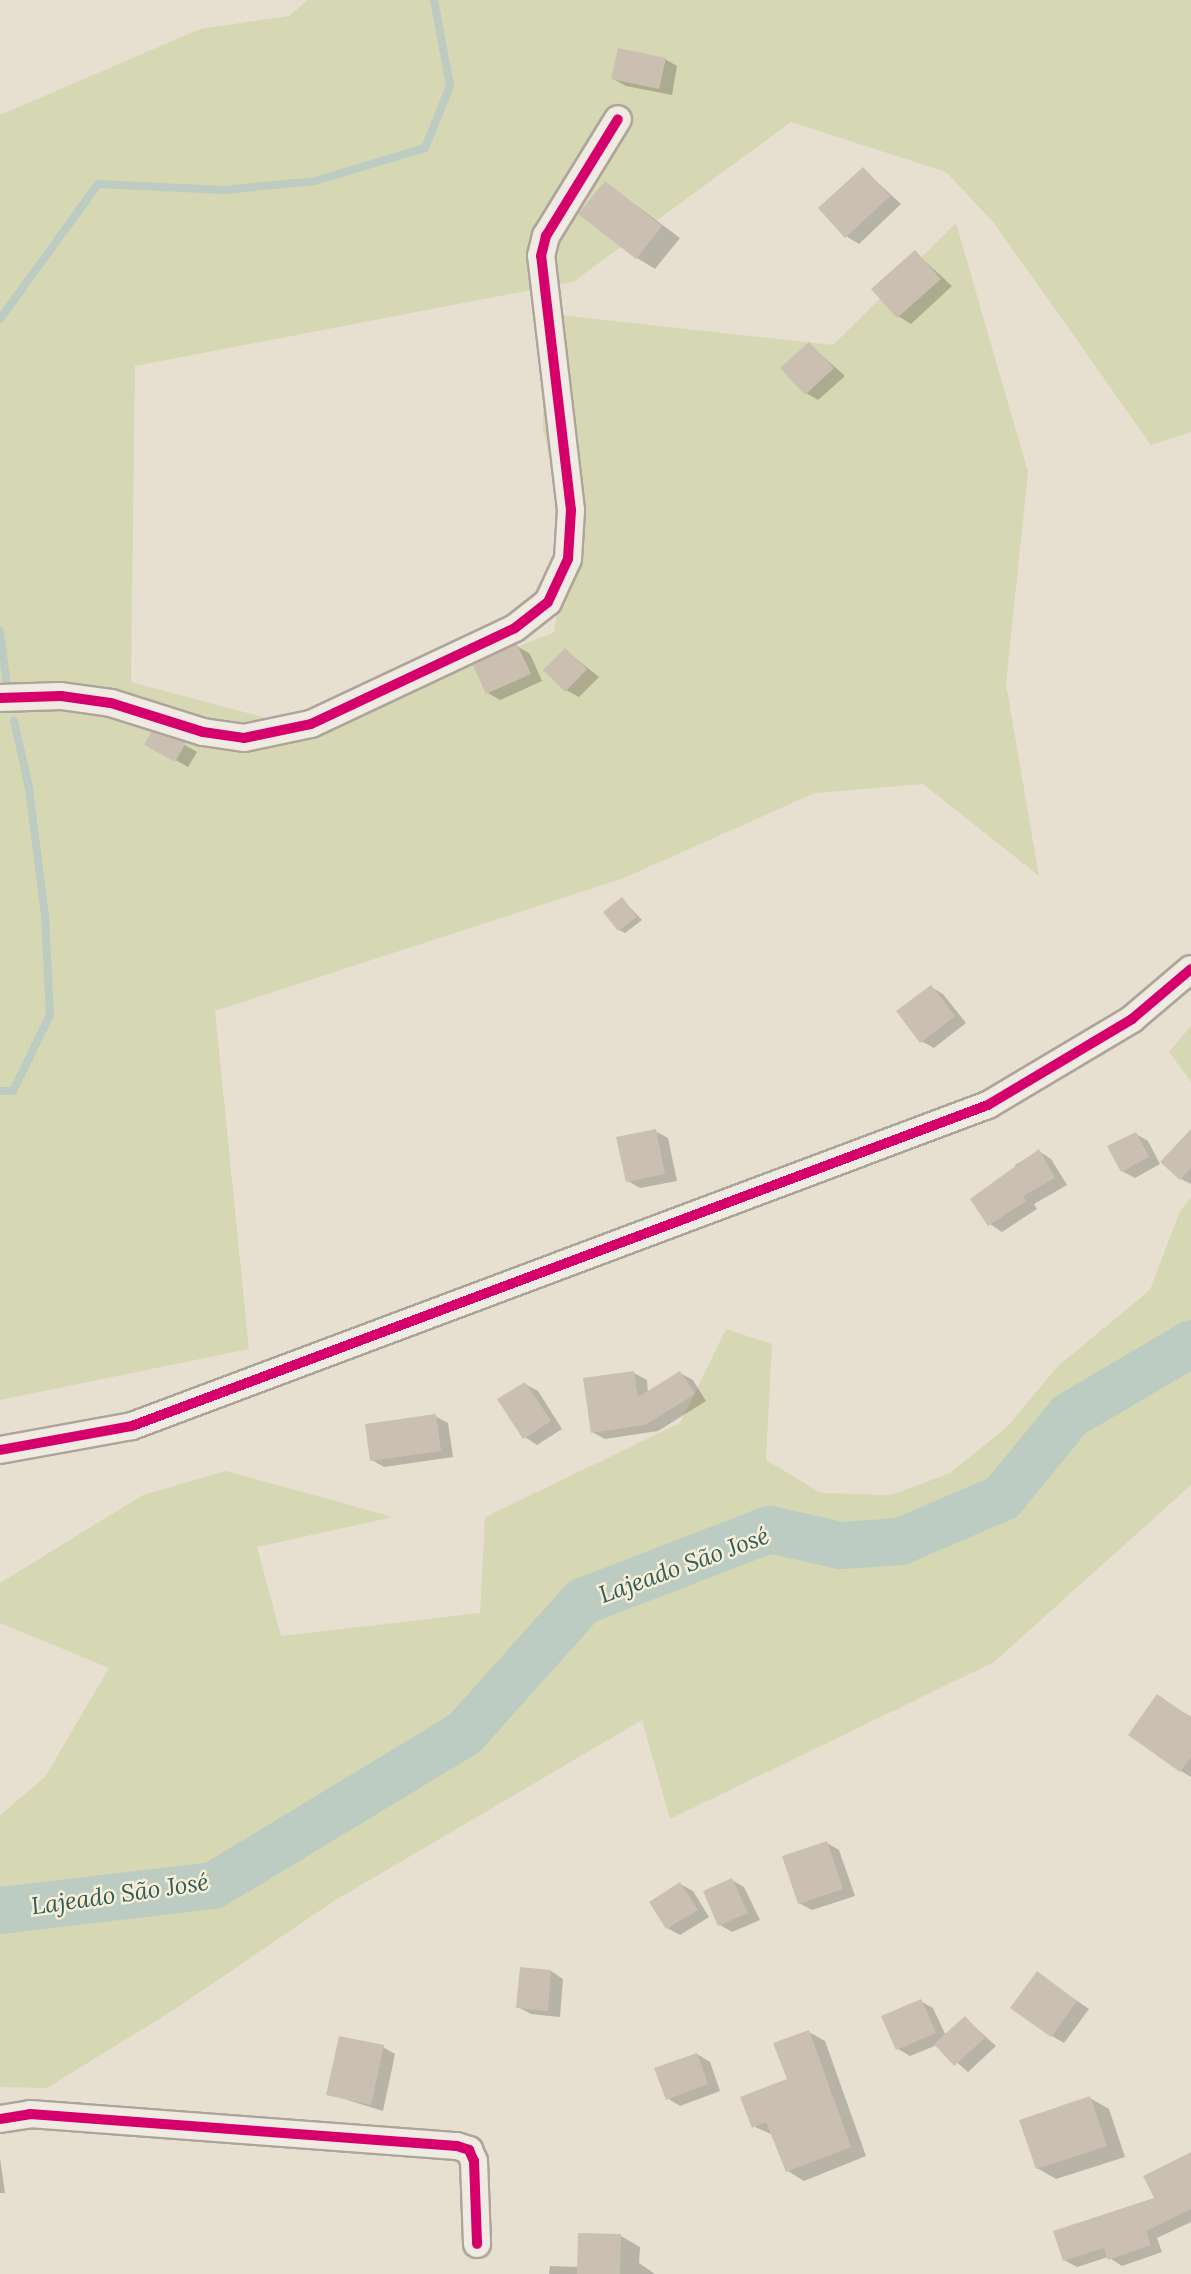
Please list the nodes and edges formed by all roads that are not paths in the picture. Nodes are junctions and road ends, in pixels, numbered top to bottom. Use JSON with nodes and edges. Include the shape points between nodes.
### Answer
{"nodes":[{"id":1,"x":618,"y":119,"type":"dead end"},
{"id":2,"x":0,"y":698,"type":"edge"},
{"id":3,"x":1191,"y":969,"type":"edge"},
{"id":4,"x":0,"y":1450,"type":"edge"},
{"id":5,"x":0,"y":2119,"type":"edge"},
{"id":6,"x":477,"y":2244,"type":"dead end"}],
"edges":[{"from":1,"to":2,"type":"street","via":[[546,236],[541,256],[571,510],[568,559],[548,602],[515,628],[311,724],[244,738],[203,732],[111,703],[61,696]]},
{"from":3,"to":4,"type":"street","via":[[1132,1019],[988,1105],[132,1426]]},
{"from":5,"to":6,"type":"street","via":[[30,2114],[457,2146],[469,2150],[474,2161]]}]}
